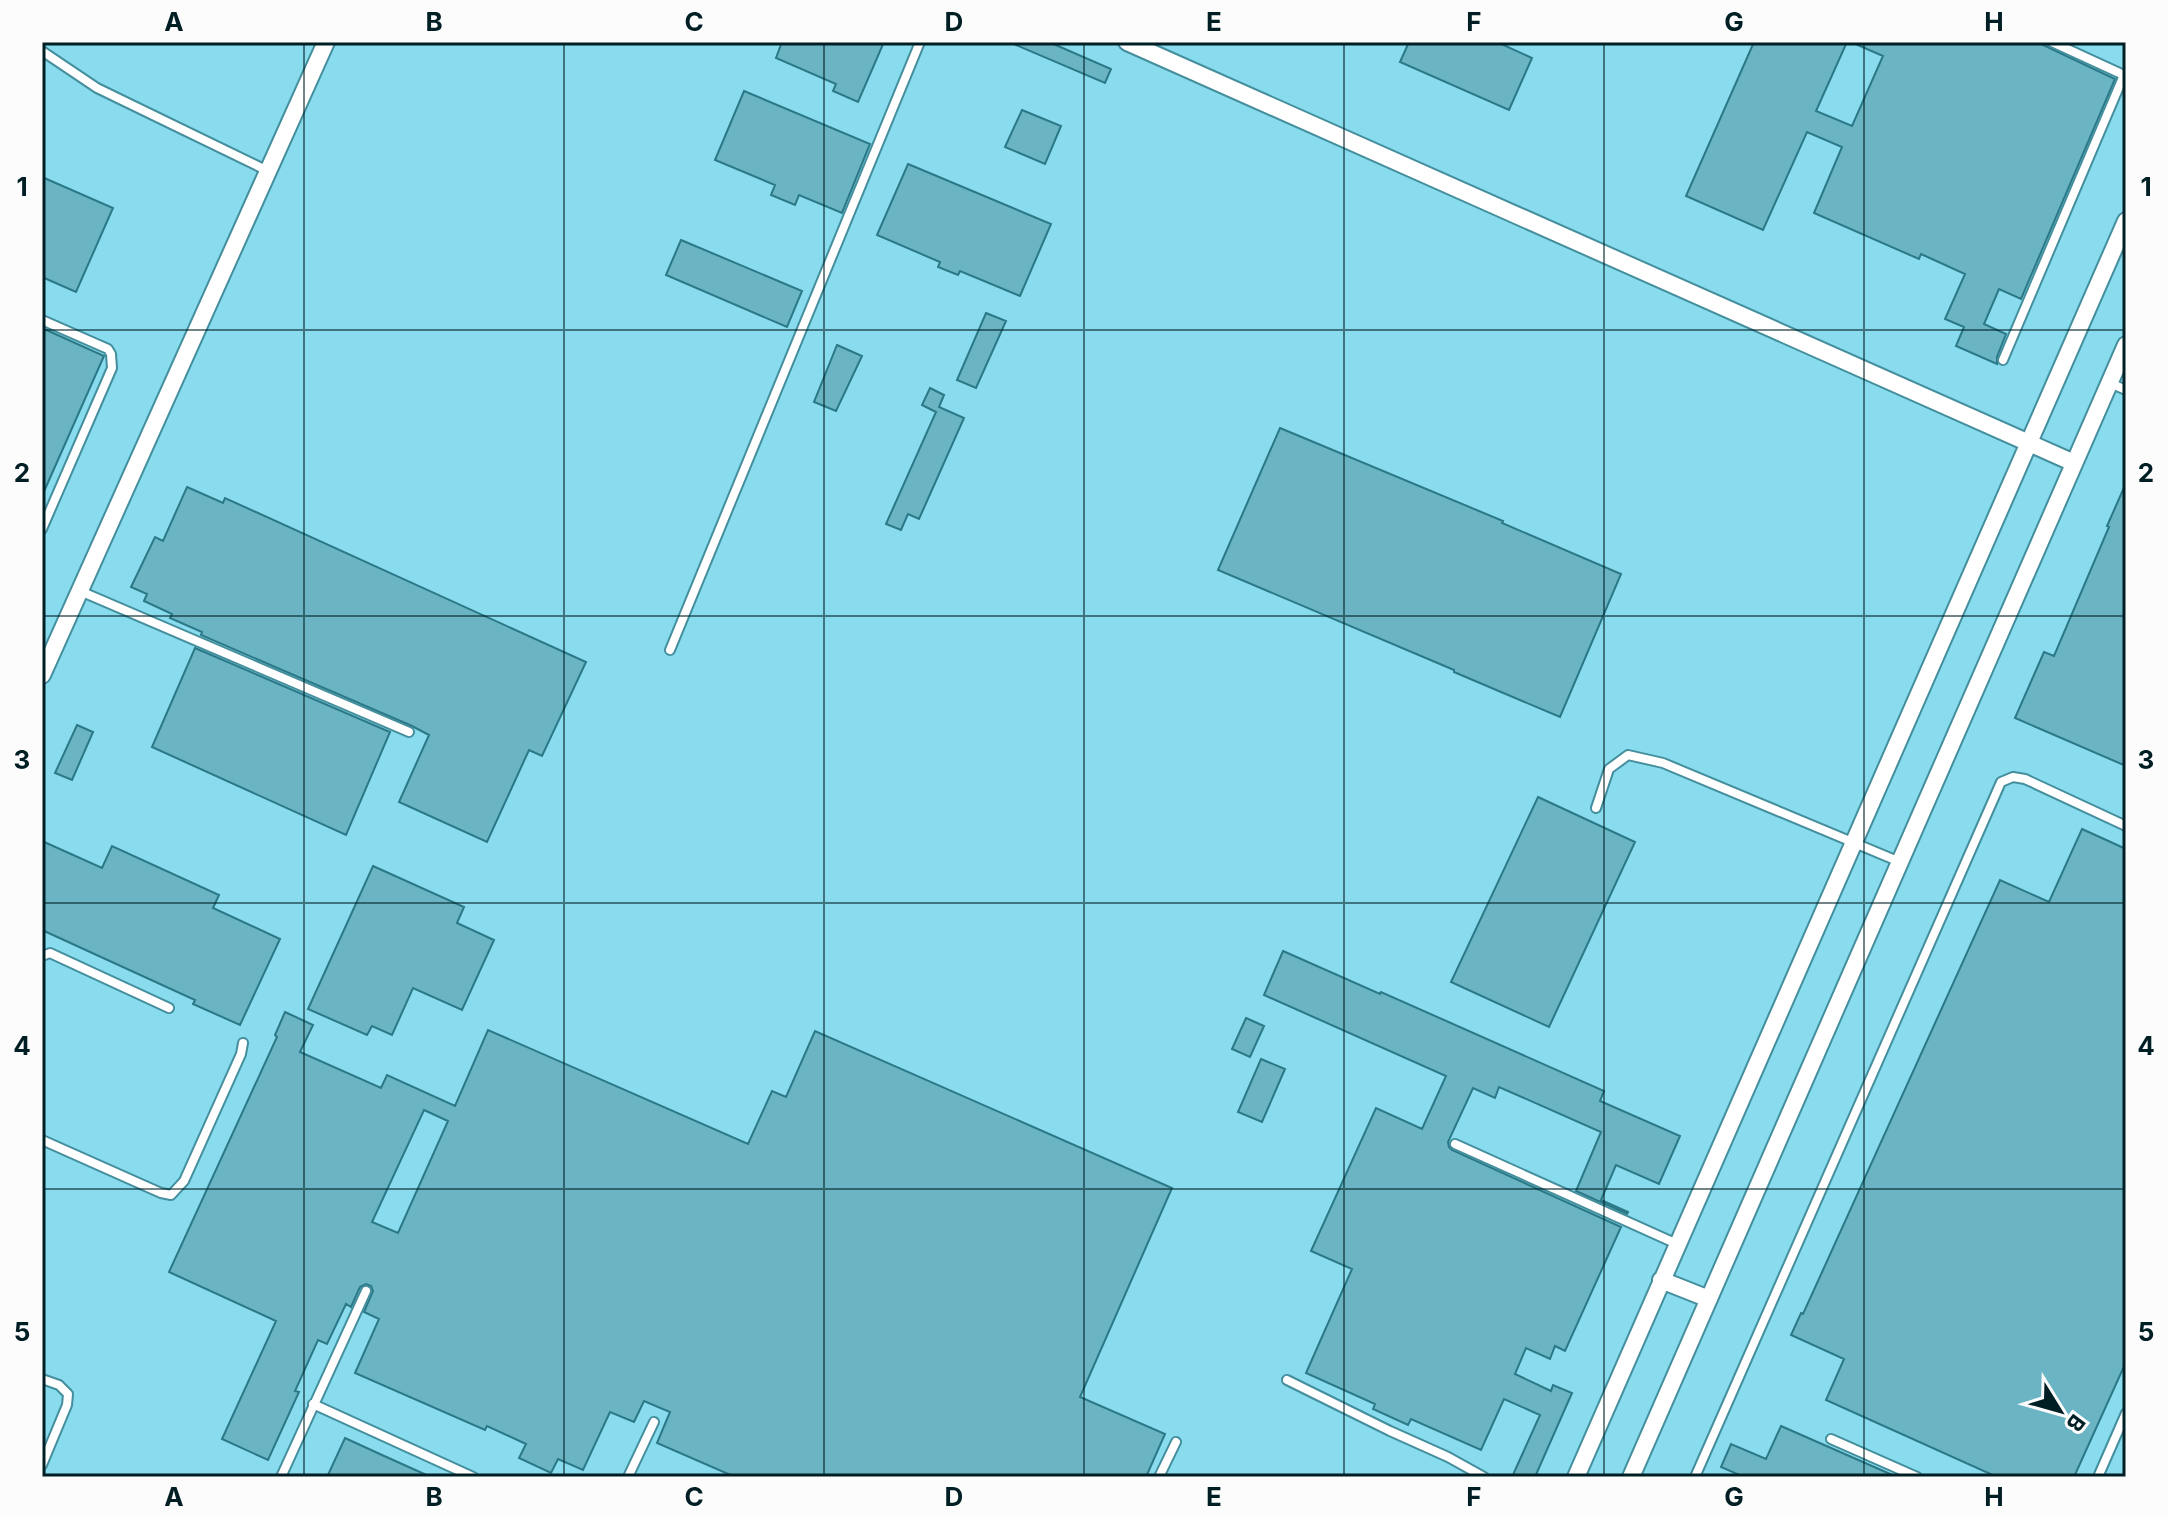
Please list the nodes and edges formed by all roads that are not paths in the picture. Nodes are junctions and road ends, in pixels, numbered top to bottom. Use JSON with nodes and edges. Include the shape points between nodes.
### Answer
{"nodes":[{"id":1,"x":326,"y":42,"type":"edge"},
{"id":2,"x":920,"y":42,"type":"edge"},
{"id":3,"x":1127,"y":42,"type":"edge"},
{"id":4,"x":2052,"y":42,"type":"edge"},
{"id":5,"x":42,"y":51,"type":"edge"},
{"id":6,"x":2125,"y":75,"type":"edge"},
{"id":7,"x":269,"y":171,"type":"junction"},
{"id":8,"x":2126,"y":221,"type":"edge"},
{"id":9,"x":42,"y":320,"type":"edge"},
{"id":10,"x":2126,"y":345,"type":"edge"},
{"id":11,"x":2003,"y":360,"type":"dead end"},
{"id":12,"x":2110,"y":382,"type":"junction"},
{"id":13,"x":2126,"y":390,"type":"edge"},
{"id":14,"x":2029,"y":443,"type":"junction"},
{"id":15,"x":2074,"y":463,"type":"junction"},
{"id":16,"x":42,"y":529,"type":"edge"},
{"id":17,"x":80,"y":591,"type":"junction"},
{"id":18,"x":670,"y":650,"type":"dead end"},
{"id":19,"x":42,"y":675,"type":"edge"},
{"id":20,"x":409,"y":732,"type":"dead end"},
{"id":21,"x":1596,"y":808,"type":"dead end"},
{"id":22,"x":2126,"y":826,"type":"edge"},
{"id":23,"x":1853,"y":844,"type":"junction"},
{"id":24,"x":1900,"y":862,"type":"junction"},
{"id":25,"x":42,"y":956,"type":"edge"},
{"id":26,"x":169,"y":1008,"type":"dead end"},
{"id":27,"x":243,"y":1043,"type":"dead end"},
{"id":28,"x":42,"y":1140,"type":"edge"},
{"id":29,"x":1455,"y":1144,"type":"dead end"},
{"id":30,"x":1677,"y":1244,"type":"junction"},
{"id":31,"x":1661,"y":1280,"type":"junction"},
{"id":32,"x":366,"y":1291,"type":"dead end"},
{"id":33,"x":1709,"y":1299,"type":"junction"},
{"id":34,"x":42,"y":1379,"type":"edge"},
{"id":35,"x":1287,"y":1380,"type":"dead end"},
{"id":36,"x":313,"y":1404,"type":"junction"},
{"id":37,"x":2126,"y":1413,"type":"edge"},
{"id":38,"x":654,"y":1422,"type":"dead end"},
{"id":39,"x":1831,"y":1439,"type":"dead end"},
{"id":40,"x":1176,"y":1442,"type":"dead end"},
{"id":41,"x":42,"y":1465,"type":"edge"},
{"id":42,"x":281,"y":1477,"type":"edge"},
{"id":43,"x":473,"y":1477,"type":"edge"},
{"id":44,"x":628,"y":1477,"type":"edge"},
{"id":45,"x":1159,"y":1477,"type":"edge"},
{"id":46,"x":1484,"y":1477,"type":"edge"},
{"id":47,"x":1576,"y":1477,"type":"edge"},
{"id":48,"x":1631,"y":1477,"type":"edge"},
{"id":49,"x":1695,"y":1477,"type":"edge"},
{"id":50,"x":1917,"y":1477,"type":"edge"},
{"id":51,"x":2098,"y":1477,"type":"edge"}],
"edges":[{"from":1,"to":7,"type":"street"},
{"from":2,"to":18,"type":"lane"},
{"from":3,"to":14,"type":"street"},
{"from":4,"to":6,"type":"lane"},
{"from":5,"to":7,"type":"lane","via":[[97,88]]},
{"from":6,"to":11,"type":"lane"},
{"from":7,"to":17,"type":"street"},
{"from":8,"to":14,"type":"street"},
{"from":9,"to":16,"type":"lane","via":[[108,349],[112,368]]},
{"from":10,"to":12,"type":"street"},
{"from":12,"to":13,"type":"lane"},
{"from":12,"to":15,"type":"street"},
{"from":14,"to":15,"type":"street"},
{"from":14,"to":23,"type":"street"},
{"from":15,"to":24,"type":"street"},
{"from":17,"to":19,"type":"street"},
{"from":17,"to":20,"type":"lane"},
{"from":21,"to":23,"type":"lane","via":[[1609,769],[1628,755],[1663,763]]},
{"from":22,"to":49,"type":"lane","via":[[2025,779],[2001,782]]},
{"from":23,"to":24,"type":"lane"},
{"from":23,"to":30,"type":"street"},
{"from":24,"to":33,"type":"street"},
{"from":25,"to":26,"type":"lane","via":[[50,953]]},
{"from":27,"to":28,"type":"lane","via":[[184,1181],[171,1195]]},
{"from":29,"to":30,"type":"lane"},
{"from":30,"to":31,"type":"street"},
{"from":31,"to":33,"type":"street"},
{"from":31,"to":47,"type":"street"},
{"from":32,"to":36,"type":"lane"},
{"from":33,"to":48,"type":"street"},
{"from":34,"to":41,"type":"lane","via":[[68,1394]]},
{"from":35,"to":46,"type":"lane"},
{"from":36,"to":42,"type":"lane"},
{"from":36,"to":43,"type":"lane"},
{"from":37,"to":51,"type":"lane"},
{"from":38,"to":44,"type":"lane"},
{"from":39,"to":50,"type":"lane"},
{"from":40,"to":45,"type":"lane"}]}
